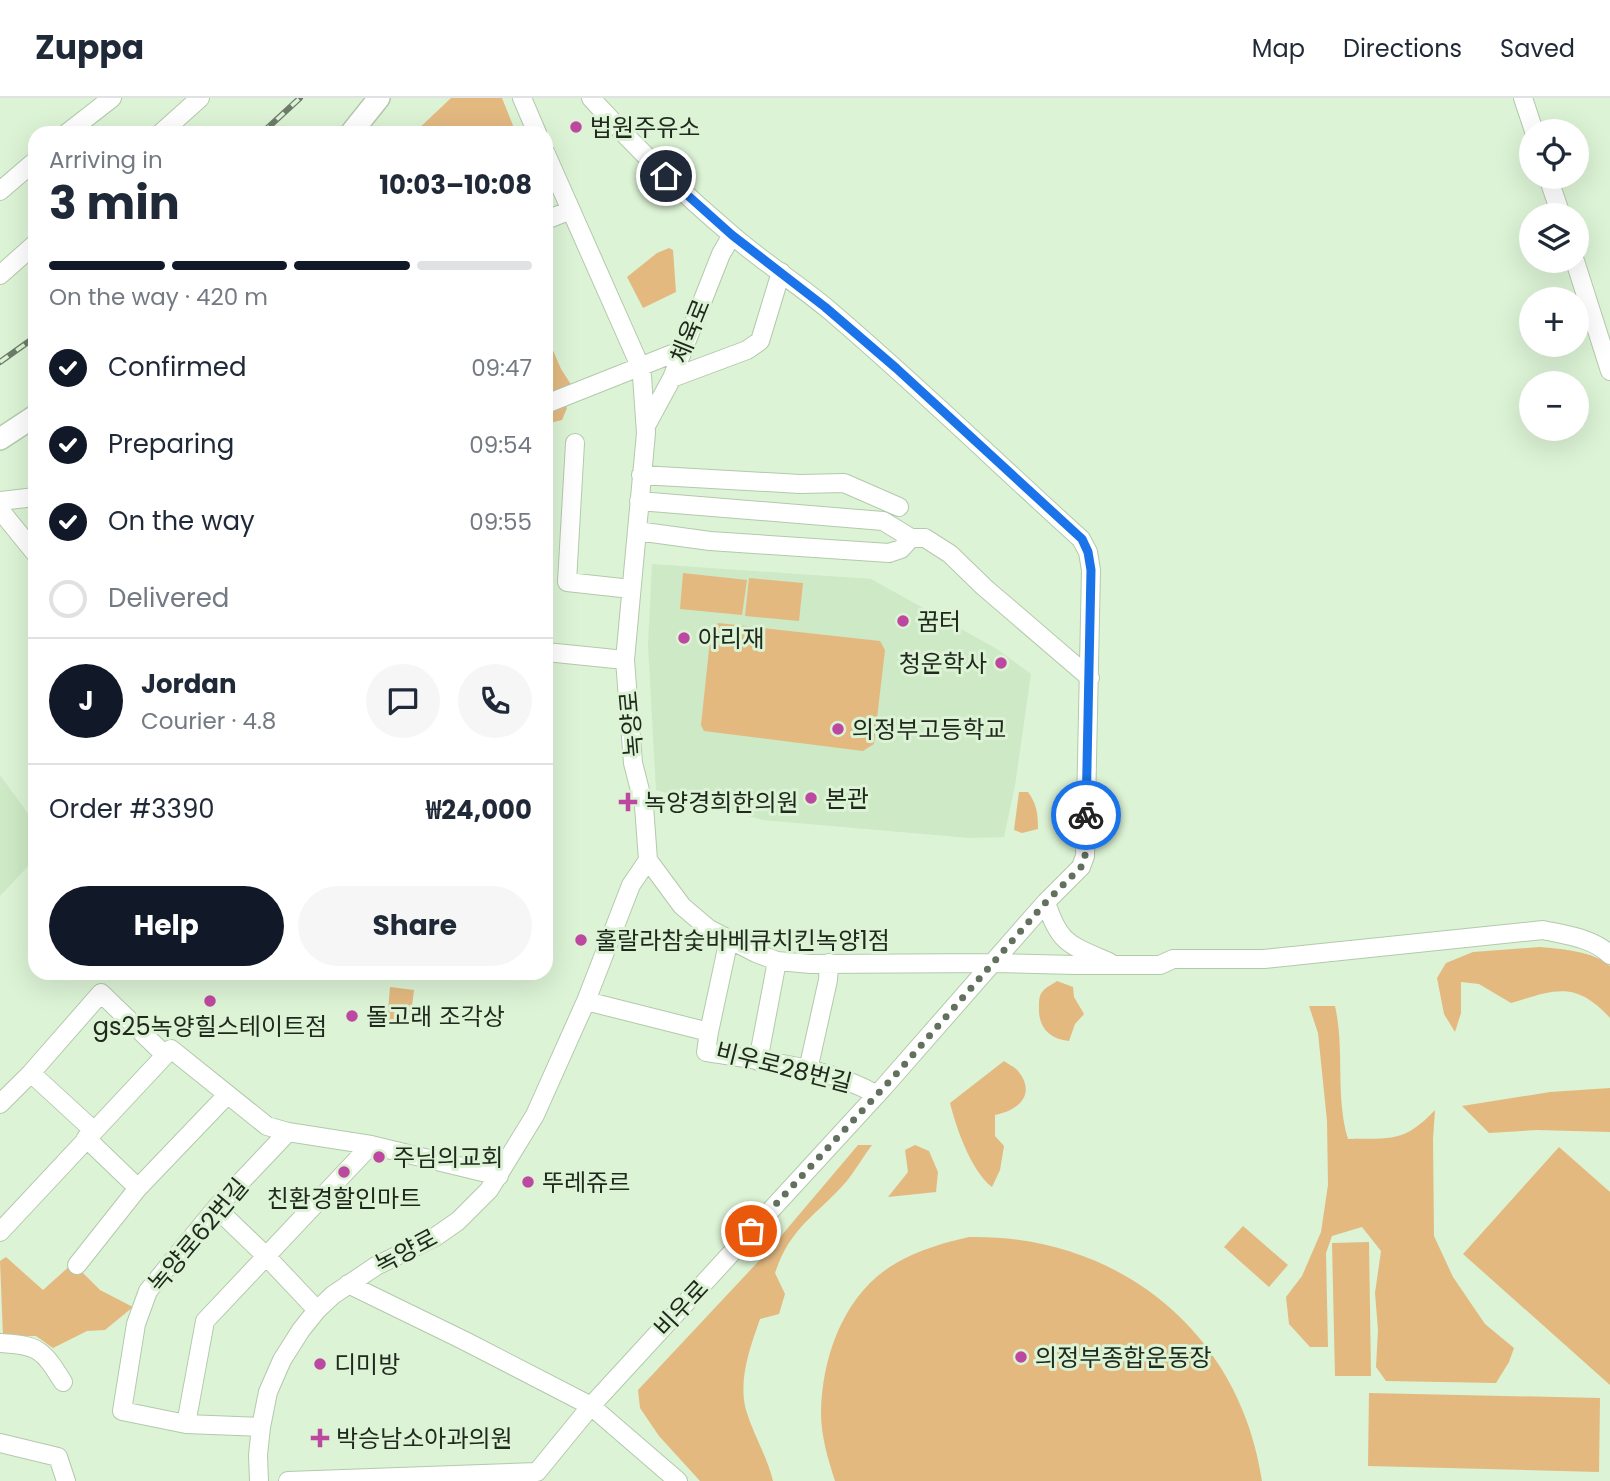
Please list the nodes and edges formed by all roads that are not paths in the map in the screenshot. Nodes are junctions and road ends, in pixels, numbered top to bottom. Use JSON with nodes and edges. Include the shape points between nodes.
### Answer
{"nodes":[{"id":1,"x":112,"y":98,"type":"edge"},
{"id":2,"x":200,"y":98,"type":"edge"},
{"id":3,"x":399,"y":98,"type":"edge"},
{"id":4,"x":522,"y":98,"type":"edge"},
{"id":5,"x":591,"y":98,"type":"edge"},
{"id":6,"x":1523,"y":98,"type":"edge"},
{"id":7,"x":376,"y":102,"type":"edge"},
{"id":8,"x":1530,"y":119,"type":"edge"},
{"id":9,"x":76,"y":126,"type":"edge"},
{"id":10,"x":169,"y":126,"type":"edge"},
{"id":11,"x":357,"y":126,"type":"edge"},
{"id":12,"x":534,"y":126,"type":"edge"},
{"id":13,"x":28,"y":167,"type":"edge"},
{"id":14,"x":553,"y":170,"type":"edge"},
{"id":15,"x":0,"y":191,"type":"edge"},
{"id":16,"x":571,"y":210,"type":"junction"},
{"id":17,"x":553,"y":217,"type":"edge"},
{"id":18,"x":732,"y":235,"type":"junction"},
{"id":19,"x":28,"y":250,"type":"edge"},
{"id":20,"x":781,"y":272,"type":"junction"},
{"id":21,"x":1579,"y":273,"type":"edge"},
{"id":22,"x":0,"y":275,"type":"edge"},
{"id":23,"x":682,"y":349,"type":"junction"},
{"id":24,"x":639,"y":368,"type":"junction"},
{"id":25,"x":1610,"y":370,"type":"edge"},
{"id":26,"x":672,"y":378,"type":"junction"},
{"id":27,"x":553,"y":401,"type":"edge"},
{"id":28,"x":28,"y":421,"type":"edge"},
{"id":29,"x":646,"y":426,"type":"junction"},
{"id":30,"x":0,"y":439,"type":"edge"},
{"id":31,"x":575,"y":443,"type":"dead end"},
{"id":32,"x":641,"y":475,"type":"junction"},
{"id":33,"x":28,"y":498,"type":"edge"},
{"id":34,"x":0,"y":501,"type":"edge"},
{"id":35,"x":639,"y":501,"type":"junction"},
{"id":36,"x":899,"y":507,"type":"dead end"},
{"id":37,"x":0,"y":510,"type":"edge"},
{"id":38,"x":636,"y":531,"type":"junction"},
{"id":39,"x":911,"y":538,"type":"junction"},
{"id":40,"x":28,"y":544,"type":"edge"},
{"id":41,"x":631,"y":589,"type":"junction"},
{"id":42,"x":553,"y":653,"type":"edge"},
{"id":43,"x":625,"y":660,"type":"junction"},
{"id":44,"x":1090,"y":678,"type":"junction"},
{"id":45,"x":648,"y":860,"type":"junction"},
{"id":46,"x":1046,"y":902,"type":"junction"},
{"id":47,"x":729,"y":939,"type":"junction"},
{"id":48,"x":1610,"y":956,"type":"edge"},
{"id":49,"x":777,"y":961,"type":"junction"},
{"id":50,"x":994,"y":962,"type":"junction"},
{"id":51,"x":829,"y":963,"type":"junction"},
{"id":52,"x":1118,"y":965,"type":"junction"},
{"id":53,"x":586,"y":1001,"type":"junction"},
{"id":54,"x":709,"y":1032,"type":"junction"},
{"id":55,"x":165,"y":1055,"type":"junction"},
{"id":56,"x":758,"y":1061,"type":"junction"},
{"id":57,"x":808,"y":1070,"type":"junction"},
{"id":58,"x":31,"y":1073,"type":"junction"},
{"id":59,"x":877,"y":1095,"type":"junction"},
{"id":60,"x":226,"y":1096,"type":"junction"},
{"id":61,"x":0,"y":1104,"type":"edge"},
{"id":62,"x":288,"y":1132,"type":"junction"},
{"id":63,"x":89,"y":1134,"type":"junction"},
{"id":64,"x":371,"y":1144,"type":"junction"},
{"id":65,"x":499,"y":1176,"type":"junction"},
{"id":66,"x":138,"y":1188,"type":"junction"},
{"id":67,"x":216,"y":1208,"type":"junction"},
{"id":68,"x":0,"y":1232,"type":"edge"},
{"id":69,"x":266,"y":1256,"type":"junction"},
{"id":70,"x":78,"y":1265,"type":"dead end"},
{"id":71,"x":348,"y":1284,"type":"junction"},
{"id":72,"x":317,"y":1310,"type":"junction"},
{"id":73,"x":0,"y":1343,"type":"edge"},
{"id":74,"x":63,"y":1382,"type":"dead end"},
{"id":75,"x":591,"y":1406,"type":"junction"},
{"id":76,"x":186,"y":1424,"type":"junction"},
{"id":77,"x":261,"y":1427,"type":"junction"},
{"id":78,"x":0,"y":1443,"type":"edge"},
{"id":79,"x":537,"y":1477,"type":"edge"},
{"id":80,"x":66,"y":1481,"type":"edge"},
{"id":81,"x":260,"y":1481,"type":"edge"},
{"id":82,"x":288,"y":1481,"type":"edge"},
{"id":83,"x":678,"y":1481,"type":"edge"}],
"edges":[{"from":1,"to":9,"type":"street"},
{"from":2,"to":10,"type":"street"},
{"from":3,"to":7,"type":"main road"},
{"from":4,"to":12,"type":"street"},
{"from":5,"to":18,"type":"street","via":[[626,138]]},
{"from":6,"to":8,"type":"street"},
{"from":7,"to":11,"type":"main road"},
{"from":13,"to":15,"type":"street"},
{"from":14,"to":16,"type":"street","name":"녹양로"},
{"from":16,"to":17,"type":"street"},
{"from":16,"to":24,"type":"street","name":"녹양로"},
{"from":18,"to":20,"type":"street"},
{"from":18,"to":23,"type":"street","name":"체육로"},
{"from":19,"to":22,"type":"street"},
{"from":20,"to":26,"type":"street","via":[[760,341],[747,351]]},
{"from":20,"to":44,"type":"street","via":[[896,368],[1082,539],[1091,570]]},
{"from":21,"to":25,"type":"street"},
{"from":23,"to":24,"type":"street"},
{"from":23,"to":26,"type":"street","name":"체육로"},
{"from":24,"to":27,"type":"street"},
{"from":24,"to":29,"type":"street","name":"녹양로"},
{"from":26,"to":29,"type":"street","name":"체육로"},
{"from":28,"to":30,"type":"main road"},
{"from":29,"to":32,"type":"street","name":"녹양로"},
{"from":31,"to":41,"type":"street","via":[[567,582]]},
{"from":32,"to":35,"type":"street","name":"녹양로"},
{"from":32,"to":36,"type":"street","via":[[844,483]]},
{"from":33,"to":34,"type":"street"},
{"from":35,"to":38,"type":"street","name":"녹양로"},
{"from":35,"to":39,"type":"street","via":[[883,521]]},
{"from":37,"to":40,"type":"street"},
{"from":38,"to":39,"type":"street","via":[[710,541],[889,553]]},
{"from":38,"to":41,"type":"street","name":"녹양로"},
{"from":39,"to":44,"type":"street","via":[[925,538],[950,554]]},
{"from":41,"to":43,"type":"street","name":"녹양로"},
{"from":42,"to":43,"type":"street"},
{"from":43,"to":45,"type":"street","name":"녹양로"},
{"from":44,"to":46,"type":"street","via":[[1085,856],[1081,867]]},
{"from":45,"to":47,"type":"street","via":[[682,906]]},
{"from":45,"to":53,"type":"street","name":"녹양로","via":[[631,885]]},
{"from":46,"to":50,"type":"street"},
{"from":46,"to":52,"type":"street","via":[[1054,926],[1071,946]]},
{"from":47,"to":49,"type":"street"},
{"from":47,"to":54,"type":"street"},
{"from":48,"to":52,"type":"street","via":[[1579,938],[1543,930],[1264,959],[1173,959],[1160,965]]},
{"from":49,"to":51,"type":"street"},
{"from":49,"to":56,"type":"street"},
{"from":50,"to":51,"type":"street"},
{"from":50,"to":52,"type":"street"},
{"from":50,"to":59,"type":"street","name":"비우로"},
{"from":51,"to":57,"type":"street"},
{"from":53,"to":54,"type":"street","name":"비우로28번길"},
{"from":53,"to":65,"type":"street","name":"녹양로","via":[[535,1115]]},
{"from":54,"to":56,"type":"street","name":"비우로28번길","via":[[706,1052]]},
{"from":55,"to":58,"type":"street","via":[[101,993]]},
{"from":55,"to":60,"type":"street","via":[[171,1049]]},
{"from":55,"to":63,"type":"street"},
{"from":56,"to":57,"type":"street","name":"비우로28번길"},
{"from":57,"to":59,"type":"street","name":"비우로28번길","via":[[855,1082]]},
{"from":58,"to":61,"type":"street"},
{"from":58,"to":63,"type":"street"},
{"from":59,"to":75,"type":"street","name":"비우로"},
{"from":60,"to":62,"type":"street","via":[[267,1126]]},
{"from":60,"to":66,"type":"street"},
{"from":62,"to":64,"type":"street"},
{"from":62,"to":67,"type":"street","name":"녹양로62번길"},
{"from":63,"to":66,"type":"street"},
{"from":63,"to":68,"type":"street"},
{"from":64,"to":65,"type":"street"},
{"from":64,"to":69,"type":"street"},
{"from":65,"to":71,"type":"street","name":"녹양로","via":[[458,1221]]},
{"from":66,"to":70,"type":"street"},
{"from":67,"to":69,"type":"street"},
{"from":67,"to":76,"type":"street","name":"녹양로62번길","via":[[148,1291],[136,1324],[121,1411]]},
{"from":69,"to":72,"type":"street"},
{"from":69,"to":76,"type":"street","via":[[205,1321]]},
{"from":71,"to":72,"type":"street","name":"녹양로"},
{"from":71,"to":75,"type":"street","name":"녹양로"},
{"from":72,"to":77,"type":"street","name":"녹양로","via":[[282,1360],[268,1392]]},
{"from":73,"to":74,"type":"street","via":[[24,1344],[45,1354]]},
{"from":75,"to":79,"type":"street","name":"비우로"},
{"from":75,"to":83,"type":"street","name":"녹양로"},
{"from":76,"to":77,"type":"street","name":"녹양로62번길"},
{"from":77,"to":81,"type":"street","name":"녹양로"},
{"from":78,"to":80,"type":"street","via":[[58,1457]]},
{"from":79,"to":82,"type":"street","name":"비우로"}]}
